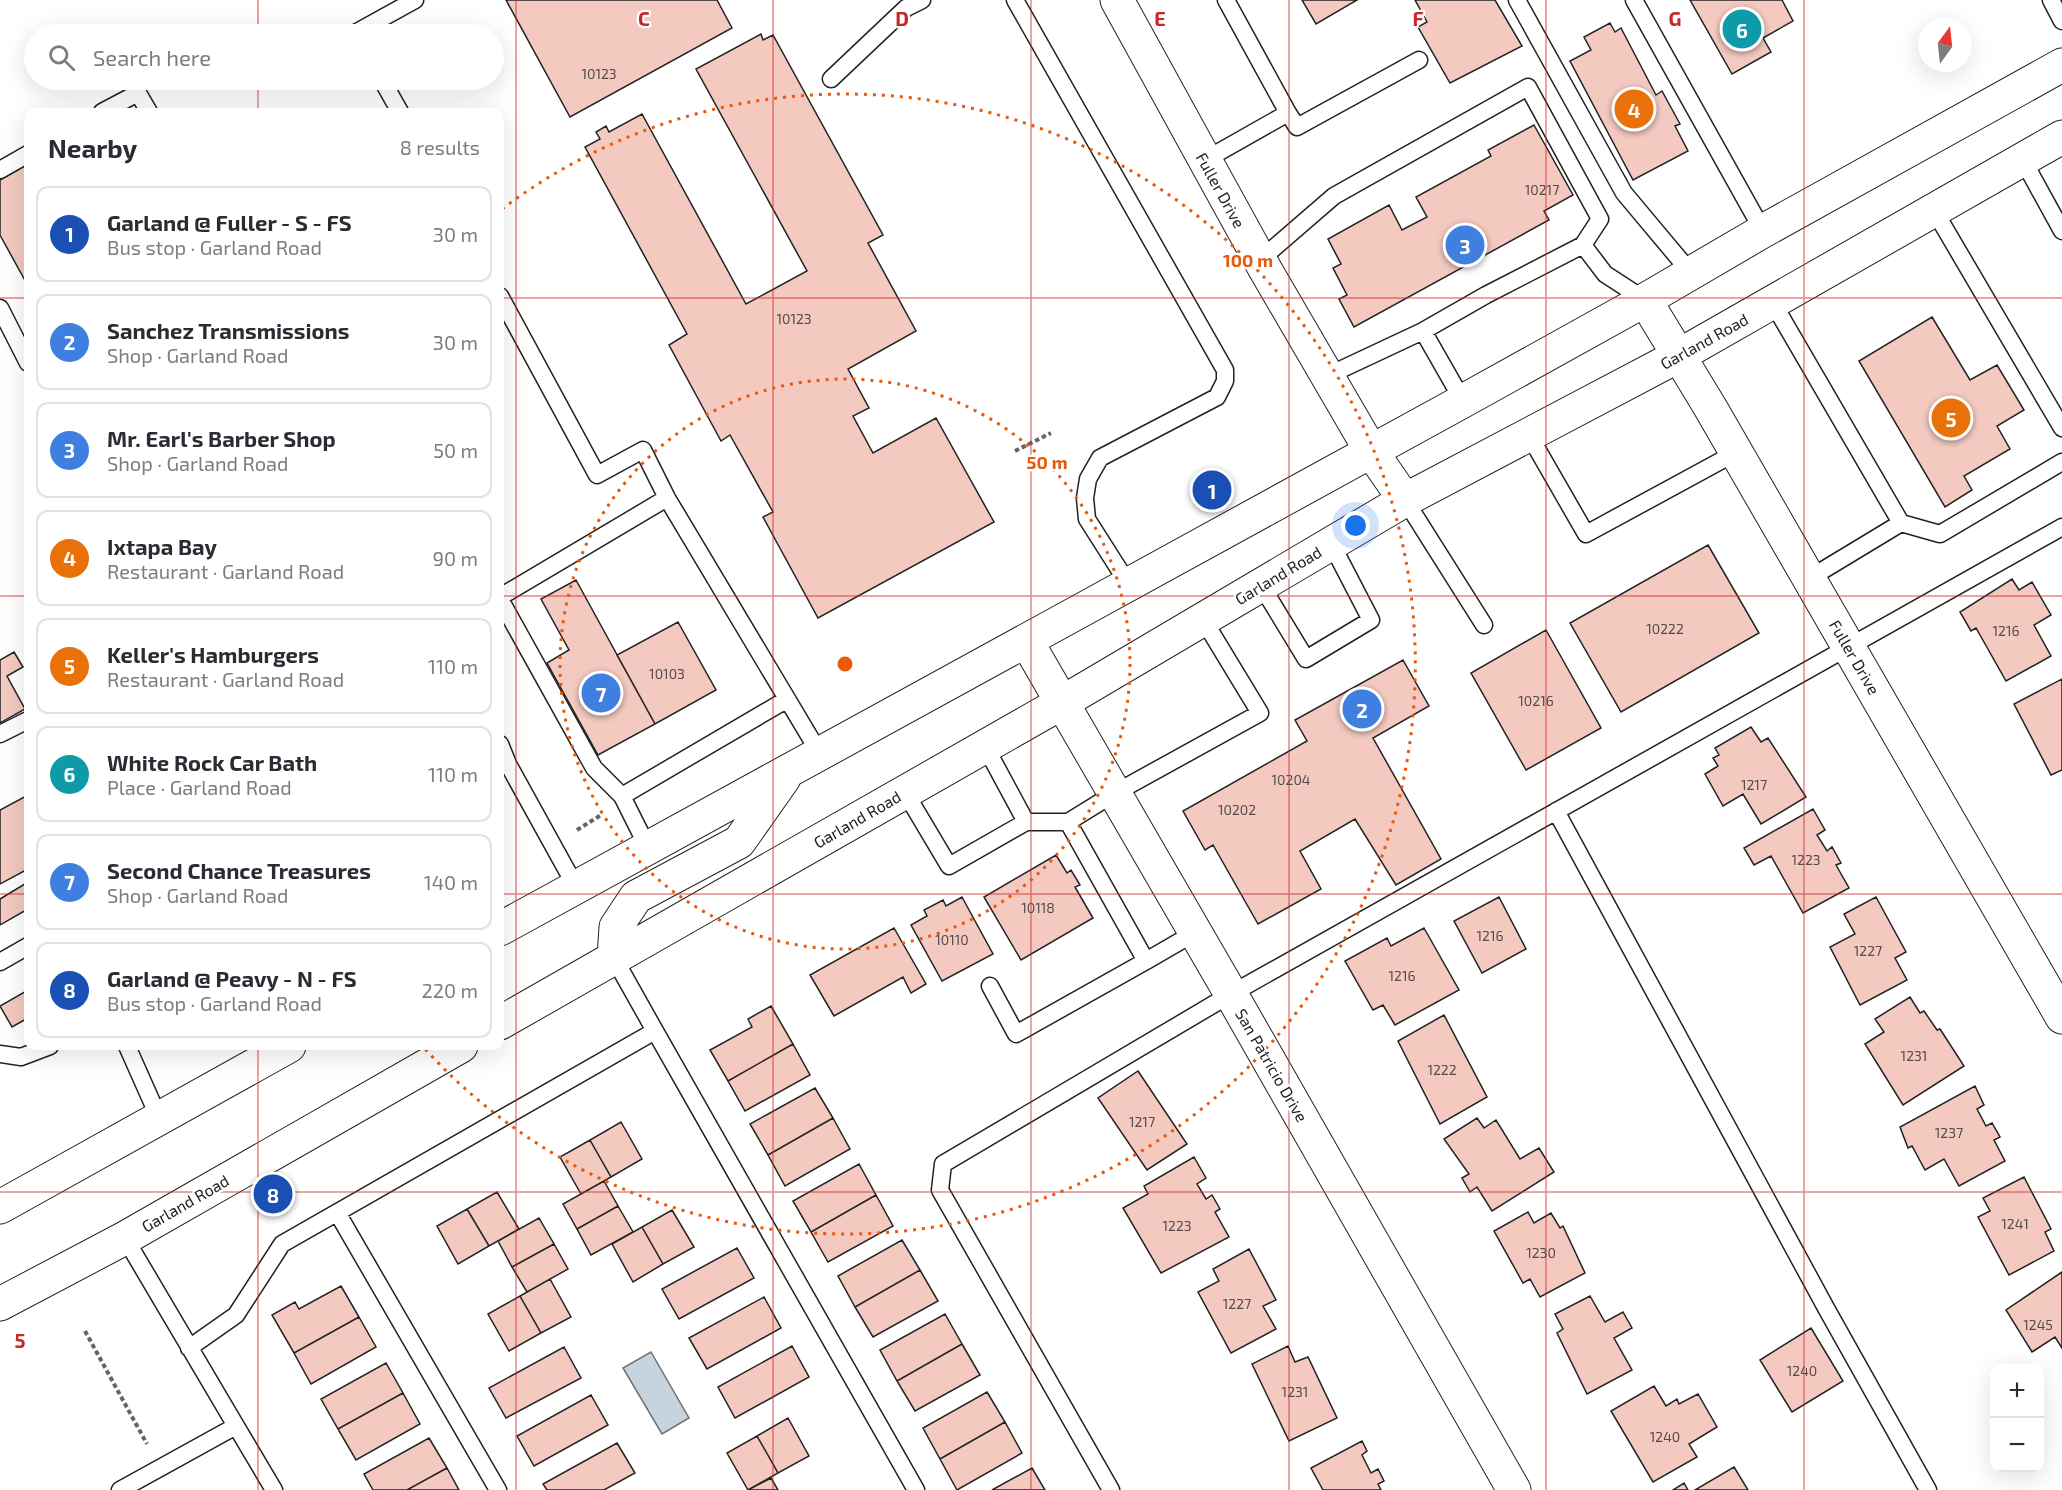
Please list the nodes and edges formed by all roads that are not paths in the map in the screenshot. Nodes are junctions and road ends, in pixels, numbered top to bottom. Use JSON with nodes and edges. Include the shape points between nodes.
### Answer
{"nodes":[{"id":1,"x":415,"y":0,"type":"edge"},
{"id":2,"x":1015,"y":0,"type":"edge"},
{"id":3,"x":1117,"y":0,"type":"edge"},
{"id":4,"x":1226,"y":0,"type":"edge"},
{"id":5,"x":1517,"y":0,"type":"edge"},
{"id":6,"x":1634,"y":0,"type":"edge"},
{"id":7,"x":2051,"y":0,"type":"edge"},
{"id":8,"x":914,"y":4,"type":"edge"},
{"id":9,"x":2062,"y":21,"type":"edge"},
{"id":10,"x":372,"y":24,"type":"edge"},
{"id":11,"x":1419,"y":60,"type":"dead end"},
{"id":12,"x":2062,"y":65,"type":"edge"},
{"id":13,"x":831,"y":79,"type":"dead end"},
{"id":14,"x":388,"y":90,"type":"edge"},
{"id":15,"x":110,"y":108,"type":"edge"},
{"id":16,"x":147,"y":108,"type":"edge"},
{"id":17,"x":398,"y":108,"type":"edge"},
{"id":18,"x":1288,"y":113,"type":"junction"},
{"id":19,"x":2062,"y":137,"type":"edge"},
{"id":20,"x":24,"y":156,"type":"edge"},
{"id":21,"x":1205,"y":160,"type":"junction"},
{"id":22,"x":2023,"y":160,"type":"junction"},
{"id":23,"x":0,"y":170,"type":"edge"},
{"id":24,"x":1934,"y":210,"type":"junction"},
{"id":25,"x":1763,"y":231,"type":"junction"},
{"id":26,"x":2062,"y":231,"type":"edge"},
{"id":27,"x":1583,"y":245,"type":"junction"},
{"id":28,"x":1260,"y":260,"type":"junction"},
{"id":29,"x":1691,"y":273,"type":"junction"},
{"id":30,"x":1645,"y":300,"type":"junction"},
{"id":31,"x":504,"y":303,"type":"edge"},
{"id":32,"x":1773,"y":303,"type":"junction"},
{"id":33,"x":0,"y":308,"type":"edge"},
{"id":34,"x":1423,"y":332,"type":"junction"},
{"id":35,"x":24,"y":355,"type":"edge"},
{"id":36,"x":1680,"y":355,"type":"junction"},
{"id":37,"x":1327,"y":376,"type":"junction"},
{"id":38,"x":1463,"y":401,"type":"junction"},
{"id":39,"x":2062,"y":428,"type":"edge"},
{"id":40,"x":1530,"y":435,"type":"junction"},
{"id":41,"x":1371,"y":451,"type":"junction"},
{"id":42,"x":1737,"y":452,"type":"junction"},
{"id":43,"x":2062,"y":462,"type":"edge"},
{"id":44,"x":667,"y":498,"type":"junction"},
{"id":45,"x":1405,"y":500,"type":"junction"},
{"id":46,"x":1900,"y":523,"type":"junction"},
{"id":47,"x":2062,"y":527,"type":"edge"},
{"id":48,"x":1331,"y":543,"type":"junction"},
{"id":49,"x":1810,"y":578,"type":"junction"},
{"id":50,"x":1129,"y":585,"type":"junction"},
{"id":51,"x":1261,"y":585,"type":"junction"},
{"id":52,"x":504,"y":596,"type":"edge"},
{"id":53,"x":504,"y":605,"type":"edge"},
{"id":54,"x":1203,"y":619,"type":"junction"},
{"id":55,"x":1484,"y":626,"type":"dead end"},
{"id":56,"x":1027,"y":642,"type":"junction"},
{"id":57,"x":1850,"y":648,"type":"junction"},
{"id":58,"x":786,"y":700,"type":"junction"},
{"id":59,"x":1063,"y":702,"type":"junction"},
{"id":60,"x":24,"y":722,"type":"edge"},
{"id":61,"x":0,"y":734,"type":"edge"},
{"id":62,"x":985,"y":747,"type":"junction"},
{"id":63,"x":820,"y":754,"type":"junction"},
{"id":64,"x":504,"y":766,"type":"edge"},
{"id":65,"x":788,"y":772,"type":"junction"},
{"id":66,"x":905,"y":792,"type":"junction"},
{"id":67,"x":1115,"y":793,"type":"junction"},
{"id":68,"x":622,"y":796,"type":"junction"},
{"id":69,"x":1556,"y":811,"type":"junction"},
{"id":70,"x":1026,"y":822,"type":"junction"},
{"id":71,"x":1068,"y":822,"type":"junction"},
{"id":72,"x":648,"y":848,"type":"junction"},
{"id":73,"x":576,"y":887,"type":"junction"},
{"id":74,"x":504,"y":927,"type":"edge"},
{"id":75,"x":1196,"y":932,"type":"junction"},
{"id":76,"x":24,"y":948,"type":"edge"},
{"id":77,"x":614,"y":958,"type":"junction"},
{"id":78,"x":1146,"y":961,"type":"junction"},
{"id":79,"x":0,"y":962,"type":"edge"},
{"id":80,"x":990,"y":986,"type":"dead end"},
{"id":81,"x":1232,"y":994,"type":"junction"},
{"id":82,"x":2062,"y":1017,"type":"edge"},
{"id":83,"x":504,"y":1021,"type":"edge"},
{"id":84,"x":655,"y":1031,"type":"junction"},
{"id":85,"x":39,"y":1050,"type":"edge"},
{"id":86,"x":129,"y":1050,"type":"edge"},
{"id":87,"x":282,"y":1050,"type":"edge"},
{"id":88,"x":454,"y":1050,"type":"edge"},
{"id":89,"x":0,"y":1054,"type":"edge"},
{"id":90,"x":159,"y":1118,"type":"junction"},
{"id":91,"x":0,"y":1208,"type":"edge"},
{"id":92,"x":338,"y":1214,"type":"junction"},
{"id":93,"x":125,"y":1238,"type":"junction"},
{"id":94,"x":0,"y":1304,"type":"edge"},
{"id":95,"x":189,"y":1348,"type":"junction"},
{"id":96,"x":236,"y":1426,"type":"junction"},
{"id":97,"x":120,"y":1490,"type":"edge"},
{"id":98,"x":274,"y":1490,"type":"edge"},
{"id":99,"x":498,"y":1490,"type":"edge"},
{"id":100,"x":916,"y":1490,"type":"edge"},
{"id":101,"x":1111,"y":1490,"type":"edge"},
{"id":102,"x":1514,"y":1490,"type":"edge"},
{"id":103,"x":1929,"y":1490,"type":"edge"}],
"edges":[{"from":1,"to":10,"type":"lane"},
{"from":2,"to":50,"type":"lane","via":[[1225,370],[1225,381],[1217,398],[1100,459],[1088,479],[1088,519]]},
{"from":3,"to":21,"type":"main road","name":"Fuller Drive"},
{"from":4,"to":18,"type":"lane"},
{"from":5,"to":29,"type":"lane","via":[[1624,193]]},
{"from":6,"to":25,"type":"lane"},
{"from":7,"to":9,"type":"lane"},
{"from":8,"to":13,"type":"lane"},
{"from":11,"to":18,"type":"lane","via":[[1297,127]]},
{"from":12,"to":25,"type":"main road"},
{"from":14,"to":17,"type":"lane"},
{"from":15,"to":16,"type":"lane","via":[[138,93]]},
{"from":18,"to":21,"type":"lane"},
{"from":19,"to":22,"type":"main road","name":"Garland Road"},
{"from":20,"to":23,"type":"lane"},
{"from":21,"to":28,"type":"main road","name":"Fuller Drive"},
{"from":22,"to":24,"type":"main road","name":"Garland Road"},
{"from":22,"to":26,"type":"lane"},
{"from":24,"to":32,"type":"main road","name":"Garland Road"},
{"from":24,"to":39,"type":"lane"},
{"from":25,"to":29,"type":"main road"},
{"from":27,"to":28,"type":"lane","via":[[1600,219],[1528,87],[1334,196]]},
{"from":27,"to":30,"type":"lane","via":[[1605,274]]},
{"from":27,"to":34,"type":"lane"},
{"from":28,"to":37,"type":"main road","name":"Fuller Drive"},
{"from":29,"to":30,"type":"main road"},
{"from":30,"to":36,"type":"main road","name":"Fuller Drive"},
{"from":30,"to":38,"type":"main road"},
{"from":31,"to":44,"type":"lane","via":[[597,475],[643,450]]},
{"from":32,"to":36,"type":"main road","name":"Garland Road"},
{"from":32,"to":46,"type":"lane"},
{"from":33,"to":35,"type":"lane"},
{"from":34,"to":37,"type":"lane"},
{"from":34,"to":38,"type":"lane"},
{"from":36,"to":40,"type":"main road","name":"Garland Road"},
{"from":36,"to":42,"type":"main road","name":"Fuller Drive"},
{"from":37,"to":41,"type":"main road","name":"Fuller Drive"},
{"from":38,"to":41,"type":"main road"},
{"from":40,"to":42,"type":"lane","via":[[1586,534]]},
{"from":40,"to":45,"type":"main road","name":"Garland Road"},
{"from":41,"to":45,"type":"main road","name":"Fuller Drive"},
{"from":41,"to":50,"type":"main road"},
{"from":42,"to":49,"type":"main road","name":"Fuller Drive"},
{"from":43,"to":46,"type":"lane","via":[[1940,534]]},
{"from":44,"to":52,"type":"lane"},
{"from":44,"to":58,"type":"lane"},
{"from":45,"to":48,"type":"main road","name":"Garland Road"},
{"from":45,"to":55,"type":"lane"},
{"from":46,"to":49,"type":"lane"},
{"from":47,"to":57,"type":"lane"},
{"from":48,"to":51,"type":"main road","name":"Garland Road"},
{"from":48,"to":51,"type":"lane","via":[[1371,620],[1306,659]]},
{"from":49,"to":57,"type":"main road","name":"Fuller Drive"},
{"from":50,"to":56,"type":"main road"},
{"from":51,"to":54,"type":"main road","name":"Garland Road"},
{"from":53,"to":68,"type":"lane","via":[[594,768]]},
{"from":54,"to":59,"type":"main road","name":"Garland Road"},
{"from":54,"to":67,"type":"lane","via":[[1260,713]]},
{"from":56,"to":59,"type":"main road","name":"San Patricio Drive"},
{"from":56,"to":63,"type":"main road"},
{"from":57,"to":69,"type":"lane"},
{"from":57,"to":82,"type":"main road","name":"Fuller Drive"},
{"from":58,"to":63,"type":"lane"},
{"from":58,"to":68,"type":"lane"},
{"from":59,"to":62,"type":"main road","name":"Garland Road"},
{"from":59,"to":67,"type":"main road","name":"San Patricio Drive"},
{"from":60,"to":61,"type":"lane"},
{"from":62,"to":66,"type":"main road","name":"Garland Road"},
{"from":62,"to":70,"type":"lane"},
{"from":63,"to":65,"type":"main road"},
{"from":64,"to":73,"type":"lane"},
{"from":65,"to":72,"type":"main road"},
{"from":65,"to":77,"type":"main road","via":[[739,842],[636,897],[616,927]]},
{"from":66,"to":70,"type":"lane","via":[[949,866]]},
{"from":66,"to":77,"type":"main road","name":"Garland Road"},
{"from":67,"to":71,"type":"lane"},
{"from":67,"to":75,"type":"main road","name":"San Patricio Drive"},
{"from":68,"to":72,"type":"lane"},
{"from":69,"to":81,"type":"lane"},
{"from":69,"to":103,"type":"lane","via":[[1820,1298]]},
{"from":70,"to":71,"type":"lane"},
{"from":71,"to":78,"type":"lane"},
{"from":72,"to":73,"type":"main road"},
{"from":73,"to":74,"type":"main road"},
{"from":75,"to":78,"type":"lane"},
{"from":75,"to":81,"type":"main road","name":"San Patricio Drive"},
{"from":76,"to":79,"type":"lane"},
{"from":77,"to":83,"type":"main road","name":"Garland Road"},
{"from":77,"to":84,"type":"lane"},
{"from":78,"to":80,"type":"lane","via":[[1016,1035]]},
{"from":81,"to":101,"type":"lane","via":[[943,1164],[940,1190]]},
{"from":81,"to":102,"type":"main road","name":"San Patricio Drive"},
{"from":84,"to":92,"type":"lane"},
{"from":84,"to":100,"type":"lane"},
{"from":85,"to":89,"type":"lane","via":[[21,1057]]},
{"from":86,"to":90,"type":"lane"},
{"from":87,"to":90,"type":"main road"},
{"from":88,"to":93,"type":"main road","name":"Garland Road"},
{"from":90,"to":91,"type":"main road"},
{"from":92,"to":95,"type":"lane","via":[[282,1244],[236,1315]]},
{"from":92,"to":99,"type":"lane"},
{"from":93,"to":94,"type":"main road","name":"Garland Road"},
{"from":93,"to":95,"type":"lane"},
{"from":95,"to":96,"type":"lane"},
{"from":96,"to":97,"type":"lane"},
{"from":96,"to":98,"type":"lane"}]}
